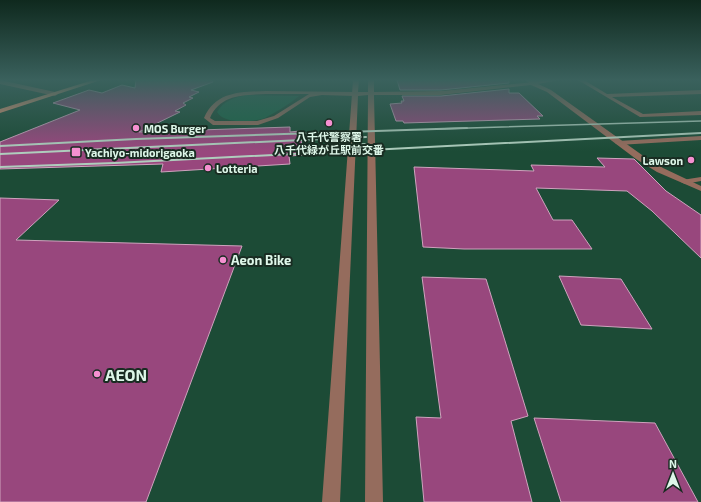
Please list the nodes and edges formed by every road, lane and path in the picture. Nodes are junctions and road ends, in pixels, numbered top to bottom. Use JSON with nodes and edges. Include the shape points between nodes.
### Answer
{"nodes":[{"id":1,"x":25,"y":103,"type":"edge"},
{"id":2,"x":217,"y":103,"type":"edge"},
{"id":3,"x":297,"y":103,"type":"edge"},
{"id":4,"x":355,"y":103,"type":"edge"},
{"id":5,"x":372,"y":103,"type":"edge"},
{"id":6,"x":565,"y":103,"type":"edge"},
{"id":7,"x":622,"y":103,"type":"edge"},
{"id":8,"x":0,"y":111,"type":"edge"},
{"id":9,"x":701,"y":114,"type":"edge"},
{"id":10,"x":701,"y":138,"type":"edge"},
{"id":11,"x":618,"y":143,"type":"junction"},
{"id":12,"x":701,"y":179,"type":"edge"},
{"id":13,"x":685,"y":182,"type":"junction"},
{"id":14,"x":701,"y":190,"type":"edge"},
{"id":15,"x":331,"y":502,"type":"edge"},
{"id":16,"x":374,"y":502,"type":"edge"}],
"edges":[{"from":1,"to":8,"type":"main road"},
{"from":2,"to":3,"type":"street","via":[[207,118],[213,123],[258,123],[276,117]]},
{"from":4,"to":15,"type":"street"},
{"from":5,"to":16,"type":"street"},
{"from":6,"to":11,"type":"street"},
{"from":7,"to":9,"type":"street","via":[[642,116]]},
{"from":10,"to":11,"type":"street"},
{"from":11,"to":13,"type":"street","via":[[660,170]]},
{"from":12,"to":13,"type":"street"},
{"from":13,"to":14,"type":"street"}]}
